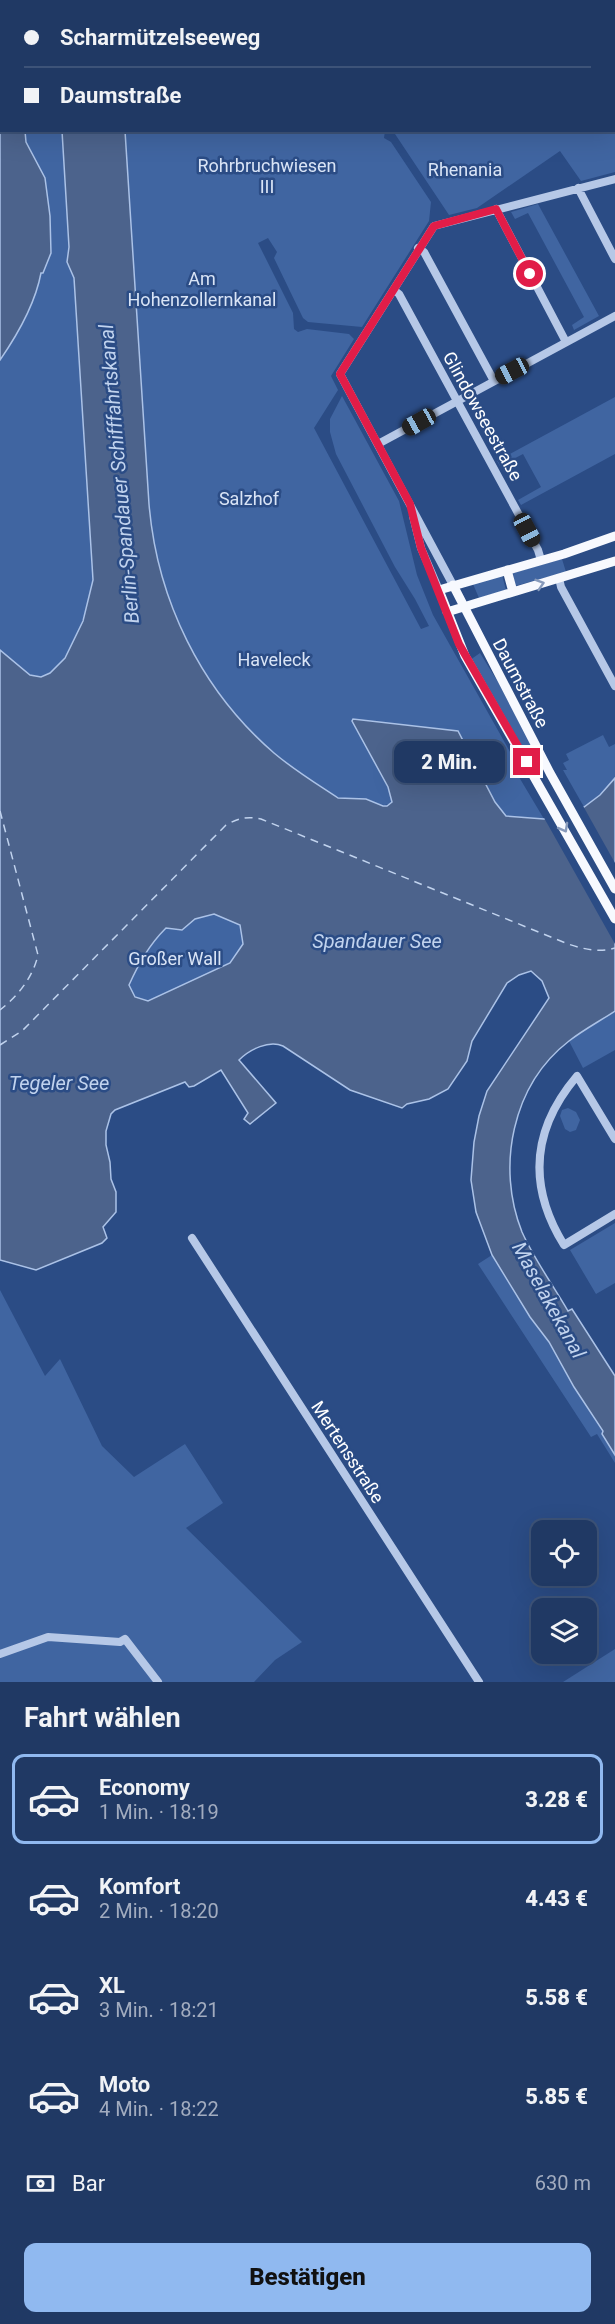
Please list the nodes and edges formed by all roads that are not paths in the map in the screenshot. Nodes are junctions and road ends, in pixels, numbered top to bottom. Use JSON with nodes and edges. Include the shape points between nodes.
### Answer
{"nodes":[{"id":1,"x":615,"y":179,"type":"edge"},
{"id":2,"x":578,"y":188,"type":"junction"},
{"id":3,"x":496,"y":209,"type":"junction"},
{"id":4,"x":418,"y":248,"type":"junction"},
{"id":5,"x":615,"y":259,"type":"edge"},
{"id":6,"x":393,"y":290,"type":"junction"},
{"id":7,"x":615,"y":316,"type":"edge"},
{"id":8,"x":566,"y":342,"type":"junction"},
{"id":9,"x":494,"y":381,"type":"junction"},
{"id":10,"x":458,"y":401,"type":"junction"},
{"id":11,"x":378,"y":444,"type":"junction"},
{"id":12,"x":410,"y":504,"type":"junction"},
{"id":13,"x":615,"y":536,"type":"edge"},
{"id":14,"x":541,"y":560,"type":"junction"},
{"id":15,"x":615,"y":561,"type":"edge"},
{"id":16,"x":507,"y":570,"type":"junction"},
{"id":17,"x":559,"y":578,"type":"junction"},
{"id":18,"x":453,"y":585,"type":"junction"},
{"id":19,"x":439,"y":590,"type":"junction"},
{"id":20,"x":513,"y":592,"type":"junction"},
{"id":21,"x":464,"y":607,"type":"junction"},
{"id":22,"x":447,"y":612,"type":"junction"},
{"id":23,"x":615,"y":686,"type":"edge"},
{"id":24,"x":615,"y":889,"type":"edge"},
{"id":25,"x":615,"y":919,"type":"edge"},
{"id":26,"x":615,"y":1139,"type":"edge"},
{"id":27,"x":615,"y":1214,"type":"edge"},
{"id":28,"x":192,"y":1239,"type":"dead end"},
{"id":29,"x":0,"y":1654,"type":"edge"},
{"id":30,"x":158,"y":1682,"type":"edge"},
{"id":31,"x":479,"y":1682,"type":"edge"}],
"edges":[{"from":1,"to":2,"type":"street"},
{"from":2,"to":3,"type":"street"},
{"from":2,"to":5,"type":"street"},
{"from":3,"to":4,"type":"street","via":[[434,226]]},
{"from":3,"to":8,"type":"street"},
{"from":4,"to":6,"type":"street"},
{"from":4,"to":9,"type":"street","via":[[424,252]]},
{"from":6,"to":10,"type":"street","name":"Glindowseestraße","via":[[399,294]]},
{"from":6,"to":11,"type":"street","via":[[340,374]]},
{"from":7,"to":8,"type":"street"},
{"from":8,"to":9,"type":"street"},
{"from":9,"to":10,"type":"street"},
{"from":10,"to":11,"type":"street"},
{"from":10,"to":14,"type":"street","name":"Glindowseestraße"},
{"from":11,"to":12,"type":"street"},
{"from":12,"to":18,"type":"street"},
{"from":12,"to":19,"type":"street","via":[[421,548]]},
{"from":13,"to":14,"type":"main road"},
{"from":14,"to":16,"type":"main road"},
{"from":15,"to":17,"type":"main road"},
{"from":16,"to":18,"type":"main road"},
{"from":16,"to":20,"type":"main road"},
{"from":20,"to":17,"type":"main road","one_way":true},
{"from":17,"to":23,"type":"street"},
{"from":18,"to":19,"type":"main road"},
{"from":18,"to":21,"type":"main road","name":"Daumstraße"},
{"from":19,"to":22,"type":"main road","name":"Daumstraße"},
{"from":20,"to":21,"type":"main road"},
{"from":21,"to":22,"type":"main road"},
{"from":21,"to":24,"type":"main road","name":"Daumstraße"},
{"from":22,"to":25,"type":"main road","name":"Daumstraße","one_way":true,"via":[[470,666]]},
{"from":26,"to":27,"type":"street","via":[[577,1076],[552,1111],[540,1154],[545,1206],[564,1245]]},
{"from":28,"to":31,"type":"street","name":"Mertensstraße"},
{"from":29,"to":30,"type":"street","via":[[48,1636],[120,1642],[125,1638]]}]}
